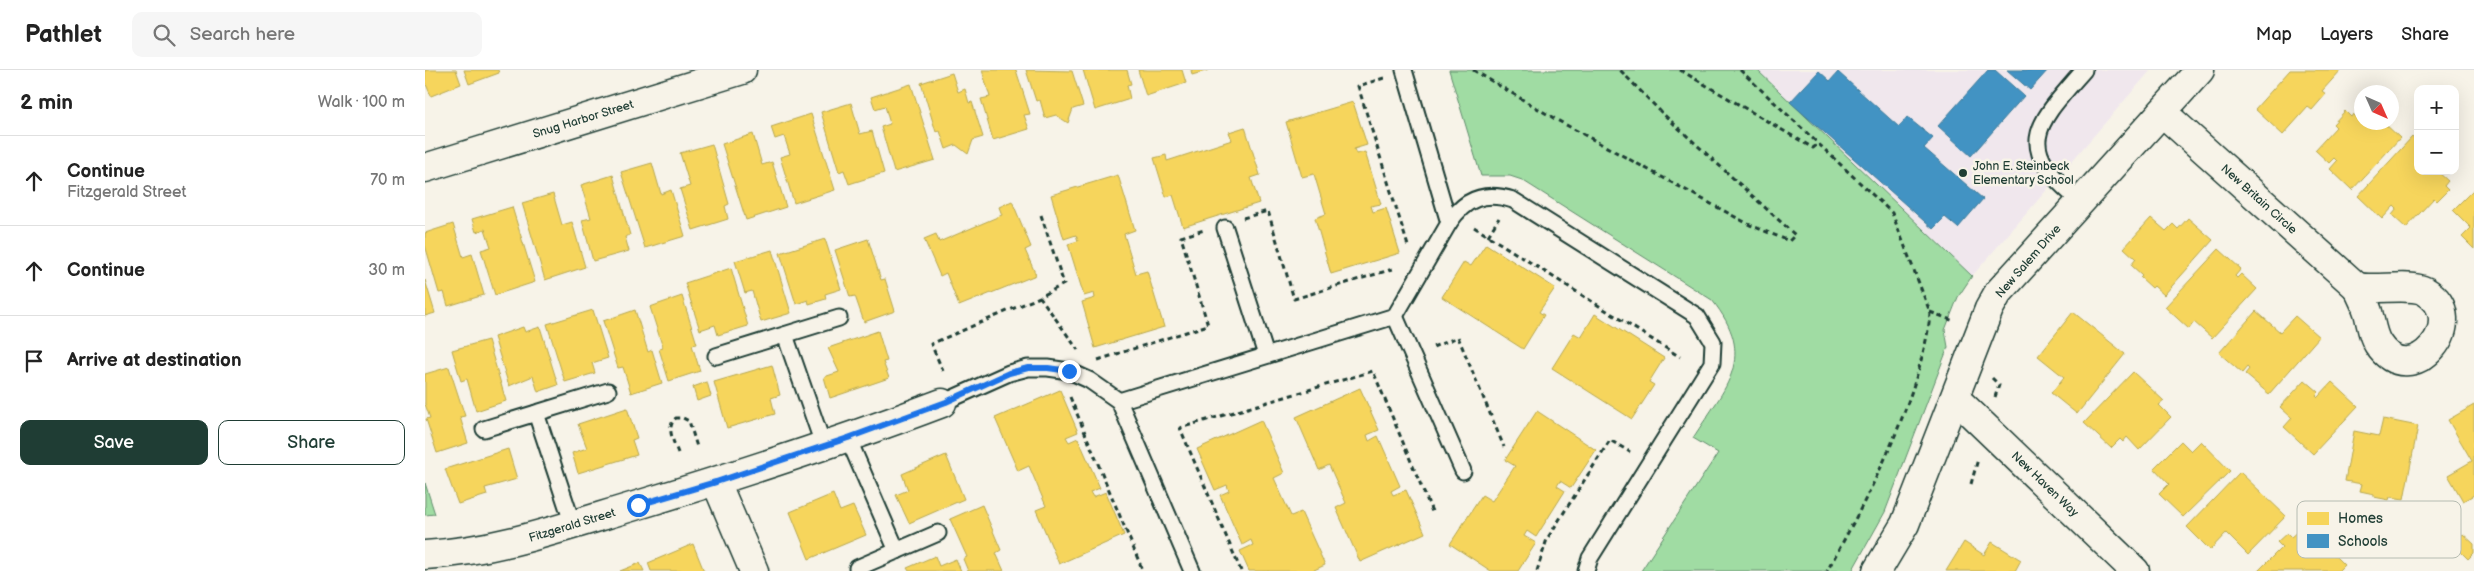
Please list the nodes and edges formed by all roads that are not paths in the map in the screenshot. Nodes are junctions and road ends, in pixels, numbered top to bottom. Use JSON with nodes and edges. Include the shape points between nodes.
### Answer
{"nodes":[{"id":1,"x":742,"y":70,"type":"edge"},
{"id":2,"x":1404,"y":70,"type":"edge"},
{"id":3,"x":2084,"y":70,"type":"edge"},
{"id":4,"x":2200,"y":70,"type":"edge"},
{"id":5,"x":2162,"y":112,"type":"junction"},
{"id":6,"x":425,"y":168,"type":"edge"},
{"id":7,"x":2080,"y":201,"type":"junction"},
{"id":8,"x":1449,"y":223,"type":"junction"},
{"id":9,"x":1225,"y":228,"type":"dead end"},
{"id":10,"x":2357,"y":287,"type":"dead end"},
{"id":11,"x":1395,"y":316,"type":"junction"},
{"id":12,"x":839,"y":318,"type":"dead end"},
{"id":13,"x":785,"y":335,"type":"junction"},
{"id":14,"x":1266,"y":355,"type":"junction"},
{"id":15,"x":717,"y":356,"type":"dead end"},
{"id":16,"x":608,"y":391,"type":"dead end"},
{"id":17,"x":1955,"y":398,"type":"junction"},
{"id":18,"x":1119,"y":401,"type":"junction"},
{"id":19,"x":942,"y":403,"type":"joint"},
{"id":20,"x":536,"y":413,"type":"junction"},
{"id":21,"x":484,"y":429,"type":"dead end"},
{"id":22,"x":836,"y":442,"type":"junction"},
{"id":23,"x":1463,"y":471,"type":"dead end"},
{"id":24,"x":716,"y":482,"type":"junction"},
{"id":25,"x":573,"y":525,"type":"junction"},
{"id":26,"x":938,"y":533,"type":"dead end"},
{"id":27,"x":897,"y":551,"type":"junction"},
{"id":28,"x":425,"y":555,"type":"edge"},
{"id":29,"x":857,"y":568,"type":"dead end"},
{"id":30,"x":754,"y":571,"type":"edge"},
{"id":31,"x":1192,"y":571,"type":"edge"},
{"id":32,"x":1586,"y":571,"type":"edge"},
{"id":33,"x":1877,"y":571,"type":"edge"},
{"id":34,"x":2135,"y":571,"type":"edge"}],
"edges":[{"from":1,"to":6,"type":"street","name":"Snug Harbor Street"},
{"from":2,"to":8,"type":"lane"},
{"from":3,"to":7,"type":"lane","via":[[2048,111],[2040,126],[2038,146],[2048,171]]},
{"from":4,"to":5,"type":"street","name":"New Salem Drive"},
{"from":5,"to":7,"type":"street","name":"New Salem Drive"},
{"from":5,"to":10,"type":"street","name":"New Britain Circle"},
{"from":7,"to":17,"type":"street","name":"New Salem Drive","via":[[1998,293]]},
{"from":8,"to":11,"type":"lane"},
{"from":8,"to":32,"type":"lane","via":[[1458,209],[1469,202],[1489,196],[1513,200],[1697,316],[1713,342],[1712,363],[1590,558]]},
{"from":9,"to":14,"type":"lane"},
{"from":11,"to":14,"type":"lane"},
{"from":11,"to":23,"type":"lane"},
{"from":12,"to":13,"type":"lane"},
{"from":13,"to":15,"type":"lane"},
{"from":13,"to":22,"type":"lane"},
{"from":14,"to":18,"type":"lane"},
{"from":16,"to":20,"type":"lane"},
{"from":17,"to":33,"type":"street","name":"New Salem Drive","via":[[1905,524]]},
{"from":17,"to":34,"type":"street","name":"New Haven Way"},
{"from":18,"to":19,"type":"lane","via":[[1089,380],[1069,371],[1028,368],[1009,373]]},
{"from":18,"to":31,"type":"lane"},
{"from":19,"to":22,"type":"street","name":"Fitzgerald Street"},
{"from":20,"to":21,"type":"lane"},
{"from":20,"to":25,"type":"lane"},
{"from":22,"to":24,"type":"street","name":"Fitzgerald Street"},
{"from":22,"to":27,"type":"lane"},
{"from":24,"to":25,"type":"street","name":"Fitzgerald Street"},
{"from":24,"to":30,"type":"street"},
{"from":25,"to":28,"type":"street","name":"Fitzgerald Street","via":[[489,548]]},
{"from":26,"to":27,"type":"lane"},
{"from":27,"to":29,"type":"lane"}]}
